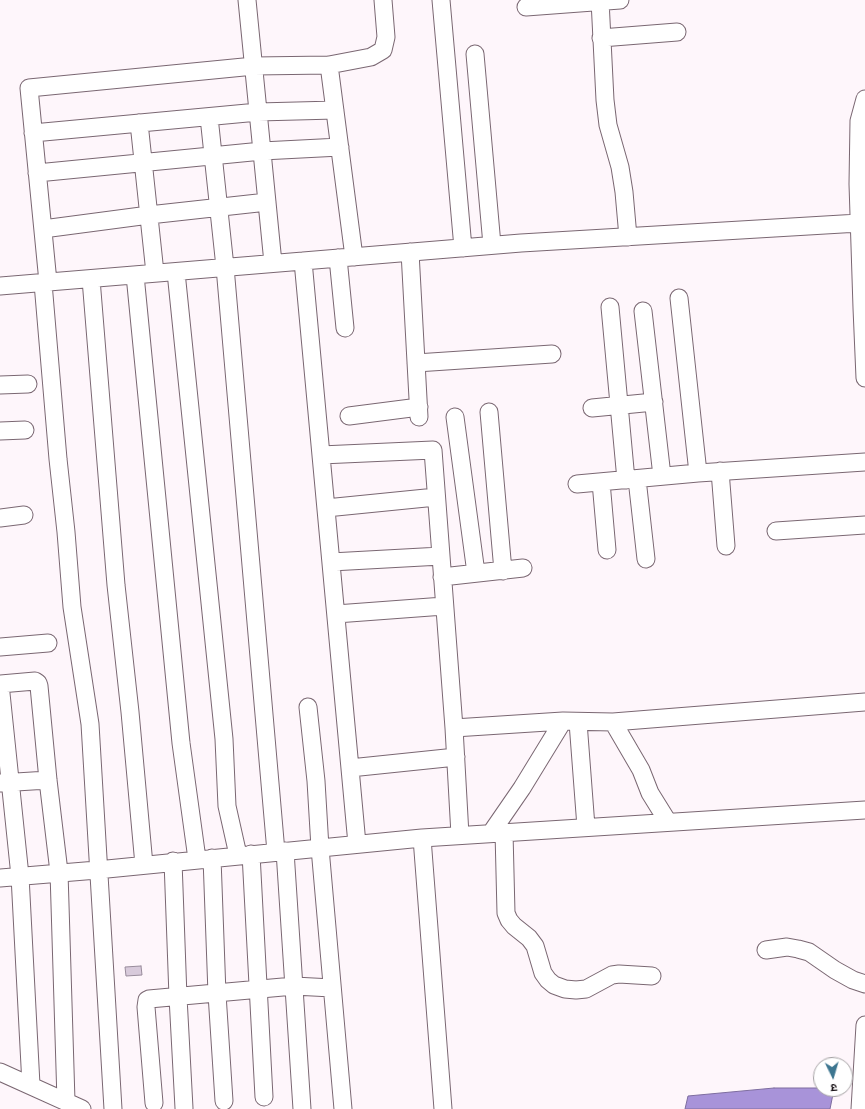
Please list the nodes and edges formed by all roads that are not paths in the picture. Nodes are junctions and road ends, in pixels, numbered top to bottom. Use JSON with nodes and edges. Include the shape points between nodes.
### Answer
{"nodes":[{"id":1,"x":247,"y":0,"type":"edge"},
{"id":2,"x":383,"y":0,"type":"edge"},
{"id":3,"x":441,"y":0,"type":"edge"},
{"id":4,"x":620,"y":0,"type":"edge"},
{"id":5,"x":600,"y":1,"type":"edge"},
{"id":6,"x":526,"y":7,"type":"dead end"},
{"id":7,"x":677,"y":32,"type":"dead end"},
{"id":8,"x":601,"y":38,"type":"junction"},
{"id":9,"x":475,"y":54,"type":"dead end"},
{"id":10,"x":329,"y":65,"type":"junction"},
{"id":11,"x":254,"y":66,"type":"junction"},
{"id":12,"x":865,"y":99,"type":"edge"},
{"id":13,"x":335,"y":110,"type":"junction"},
{"id":14,"x":258,"y":112,"type":"junction"},
{"id":15,"x":209,"y":117,"type":"junction"},
{"id":16,"x":138,"y":123,"type":"junction"},
{"id":17,"x":33,"y":134,"type":"junction"},
{"id":18,"x":340,"y":147,"type":"junction"},
{"id":19,"x":262,"y":151,"type":"junction"},
{"id":20,"x":213,"y":156,"type":"junction"},
{"id":21,"x":862,"y":156,"type":"edge"},
{"id":22,"x":143,"y":162,"type":"junction"},
{"id":23,"x":37,"y":173,"type":"junction"},
{"id":24,"x":267,"y":202,"type":"junction"},
{"id":25,"x":219,"y":208,"type":"junction"},
{"id":26,"x":149,"y":215,"type":"junction"},
{"id":27,"x":859,"y":223,"type":"junction"},
{"id":28,"x":43,"y":229,"type":"junction"},
{"id":29,"x":628,"y":237,"type":"junction"},
{"id":30,"x":492,"y":245,"type":"junction"},
{"id":31,"x":463,"y":248,"type":"junction"},
{"id":32,"x":410,"y":252,"type":"junction"},
{"id":33,"x":346,"y":258,"type":"junction"},
{"id":34,"x":303,"y":261,"type":"junction"},
{"id":35,"x":273,"y":264,"type":"junction"},
{"id":36,"x":225,"y":267,"type":"junction"},
{"id":37,"x":176,"y":272,"type":"junction"},
{"id":38,"x":155,"y":273,"type":"junction"},
{"id":39,"x":135,"y":275,"type":"junction"},
{"id":40,"x":91,"y":279,"type":"junction"},
{"id":41,"x":45,"y":282,"type":"junction"},
{"id":42,"x":0,"y":286,"type":"edge"},
{"id":43,"x":679,"y":298,"type":"dead end"},
{"id":44,"x":610,"y":307,"type":"dead end"},
{"id":45,"x":643,"y":311,"type":"dead end"},
{"id":46,"x":345,"y":328,"type":"dead end"},
{"id":47,"x":552,"y":354,"type":"dead end"},
{"id":48,"x":416,"y":363,"type":"junction"},
{"id":49,"x":865,"y":377,"type":"edge"},
{"id":50,"x":28,"y":384,"type":"dead end"},
{"id":51,"x":0,"y":385,"type":"edge"},
{"id":52,"x":654,"y":402,"type":"junction"},
{"id":53,"x":619,"y":405,"type":"junction"},
{"id":54,"x":592,"y":408,"type":"dead end"},
{"id":55,"x":489,"y":412,"type":"dead end"},
{"id":56,"x":349,"y":416,"type":"dead end"},
{"id":57,"x":455,"y":417,"type":"dead end"},
{"id":58,"x":25,"y":430,"type":"dead end"},
{"id":59,"x":0,"y":431,"type":"edge"},
{"id":60,"x":321,"y":455,"type":"junction"},
{"id":61,"x":865,"y":462,"type":"edge"},
{"id":62,"x":720,"y":471,"type":"junction"},
{"id":63,"x":698,"y":473,"type":"junction"},
{"id":64,"x":662,"y":476,"type":"junction"},
{"id":65,"x":631,"y":479,"type":"junction"},
{"id":66,"x":601,"y":482,"type":"junction"},
{"id":67,"x":577,"y":484,"type":"dead end"},
{"id":68,"x":436,"y":497,"type":"junction"},
{"id":69,"x":326,"y":508,"type":"junction"},
{"id":70,"x":24,"y":515,"type":"dead end"},
{"id":71,"x":0,"y":518,"type":"edge"},
{"id":72,"x":865,"y":525,"type":"edge"},
{"id":73,"x":776,"y":531,"type":"dead end"},
{"id":74,"x":726,"y":546,"type":"dead end"},
{"id":75,"x":607,"y":550,"type":"dead end"},
{"id":76,"x":441,"y":556,"type":"junction"},
{"id":77,"x":646,"y":559,"type":"dead end"},
{"id":78,"x":331,"y":562,"type":"junction"},
{"id":79,"x":523,"y":568,"type":"dead end"},
{"id":80,"x":503,"y":571,"type":"junction"},
{"id":81,"x":476,"y":573,"type":"junction"},
{"id":82,"x":442,"y":577,"type":"junction"},
{"id":83,"x":444,"y":606,"type":"junction"},
{"id":84,"x":336,"y":614,"type":"junction"},
{"id":85,"x":48,"y":643,"type":"dead end"},
{"id":86,"x":0,"y":647,"type":"edge"},
{"id":87,"x":0,"y":684,"type":"edge"},
{"id":88,"x":865,"y":702,"type":"edge"},
{"id":89,"x":308,"y":707,"type":"dead end"},
{"id":90,"x":570,"y":722,"type":"junction"},
{"id":91,"x":613,"y":722,"type":"junction"},
{"id":92,"x":454,"y":728,"type":"junction"},
{"id":93,"x":456,"y":757,"type":"junction"},
{"id":94,"x":350,"y":768,"type":"junction"},
{"id":95,"x":48,"y":780,"type":"junction"},
{"id":96,"x":5,"y":783,"type":"edge"},
{"id":97,"x":865,"y":810,"type":"edge"},
{"id":98,"x":668,"y":822,"type":"junction"},
{"id":99,"x":586,"y":827,"type":"junction"},
{"id":100,"x":498,"y":833,"type":"junction"},
{"id":101,"x":460,"y":835,"type":"junction"},
{"id":102,"x":422,"y":838,"type":"junction"},
{"id":103,"x":357,"y":844,"type":"junction"},
{"id":104,"x":320,"y":848,"type":"junction"},
{"id":105,"x":280,"y":851,"type":"junction"},
{"id":106,"x":244,"y":855,"type":"junction"},
{"id":107,"x":204,"y":858,"type":"junction"},
{"id":108,"x":173,"y":861,"type":"junction"},
{"id":109,"x":144,"y":865,"type":"junction"},
{"id":110,"x":97,"y":870,"type":"junction"},
{"id":111,"x":59,"y":872,"type":"junction"},
{"id":112,"x":20,"y":876,"type":"junction"},
{"id":113,"x":0,"y":878,"type":"edge"},
{"id":114,"x":766,"y":950,"type":"dead end"},
{"id":115,"x":652,"y":976,"type":"dead end"},
{"id":116,"x":865,"y":984,"type":"edge"},
{"id":117,"x":294,"y":986,"type":"junction"},
{"id":118,"x":332,"y":988,"type":"junction"},
{"id":119,"x":258,"y":990,"type":"junction"},
{"id":120,"x":216,"y":994,"type":"junction"},
{"id":121,"x":178,"y":998,"type":"junction"},
{"id":122,"x":865,"y":1025,"type":"edge"},
{"id":123,"x":0,"y":1072,"type":"edge"},
{"id":124,"x":31,"y":1085,"type":"junction"},
{"id":125,"x":264,"y":1097,"type":"dead end"},
{"id":126,"x":224,"y":1101,"type":"dead end"},
{"id":127,"x":154,"y":1103,"type":"dead end"},
{"id":128,"x":74,"y":1106,"type":"edge"},
{"id":129,"x":184,"y":1108,"type":"edge"},
{"id":130,"x":113,"y":1109,"type":"edge"},
{"id":131,"x":302,"y":1109,"type":"edge"},
{"id":132,"x":343,"y":1109,"type":"edge"},
{"id":133,"x":443,"y":1109,"type":"edge"},
{"id":134,"x":860,"y":1109,"type":"edge"}],
"edges":[{"from":1,"to":11,"type":"street"},
{"from":2,"to":10,"type":"street","via":[[386,37],[383,50],[371,58]]},
{"from":3,"to":31,"type":"street"},
{"from":4,"to":5,"type":"street"},
{"from":5,"to":6,"type":"street"},
{"from":5,"to":8,"type":"street"},
{"from":7,"to":8,"type":"street"},
{"from":8,"to":29,"type":"street","via":[[608,125],[620,167]]},
{"from":9,"to":30,"type":"street"},
{"from":10,"to":11,"type":"street"},
{"from":10,"to":13,"type":"street"},
{"from":11,"to":14,"type":"street"},
{"from":11,"to":17,"type":"street","via":[[29,88]]},
{"from":12,"to":21,"type":"street","via":[[859,121]]},
{"from":13,"to":14,"type":"street"},
{"from":13,"to":18,"type":"street"},
{"from":14,"to":15,"type":"street"},
{"from":14,"to":19,"type":"street"},
{"from":15,"to":16,"type":"street"},
{"from":15,"to":20,"type":"street"},
{"from":16,"to":17,"type":"street"},
{"from":16,"to":22,"type":"street"},
{"from":17,"to":23,"type":"street"},
{"from":18,"to":19,"type":"street"},
{"from":18,"to":33,"type":"street"},
{"from":19,"to":20,"type":"street"},
{"from":19,"to":24,"type":"street"},
{"from":20,"to":22,"type":"street"},
{"from":20,"to":25,"type":"street"},
{"from":21,"to":27,"type":"street"},
{"from":22,"to":23,"type":"street"},
{"from":22,"to":26,"type":"street"},
{"from":23,"to":28,"type":"street"},
{"from":24,"to":25,"type":"street"},
{"from":24,"to":35,"type":"street"},
{"from":25,"to":26,"type":"street"},
{"from":25,"to":36,"type":"street"},
{"from":26,"to":28,"type":"street"},
{"from":26,"to":38,"type":"street"},
{"from":27,"to":29,"type":"street"},
{"from":27,"to":49,"type":"street"},
{"from":28,"to":41,"type":"street"},
{"from":29,"to":30,"type":"street"},
{"from":30,"to":31,"type":"street"},
{"from":31,"to":32,"type":"street"},
{"from":32,"to":33,"type":"street"},
{"from":32,"to":48,"type":"street"},
{"from":33,"to":34,"type":"street"},
{"from":33,"to":46,"type":"street"},
{"from":34,"to":35,"type":"street"},
{"from":34,"to":60,"type":"street"},
{"from":35,"to":36,"type":"street"},
{"from":36,"to":37,"type":"street"},
{"from":36,"to":105,"type":"street"},
{"from":37,"to":38,"type":"street"},
{"from":37,"to":106,"type":"street","via":[[224,739],[227,806]]},
{"from":38,"to":39,"type":"street"},
{"from":39,"to":40,"type":"street"},
{"from":39,"to":107,"type":"street","via":[[181,743]]},
{"from":40,"to":41,"type":"street"},
{"from":40,"to":109,"type":"street","via":[[116,585]]},
{"from":41,"to":42,"type":"street"},
{"from":41,"to":110,"type":"street","via":[[72,608],[90,724]]},
{"from":43,"to":63,"type":"street"},
{"from":44,"to":53,"type":"street"},
{"from":45,"to":52,"type":"street"},
{"from":47,"to":48,"type":"street"},
{"from":48,"to":56,"type":"street","via":[[419,412]]},
{"from":50,"to":51,"type":"street"},
{"from":52,"to":53,"type":"street"},
{"from":52,"to":64,"type":"street"},
{"from":53,"to":54,"type":"street"},
{"from":53,"to":65,"type":"street"},
{"from":55,"to":80,"type":"street"},
{"from":57,"to":81,"type":"street"},
{"from":58,"to":59,"type":"street"},
{"from":60,"to":68,"type":"street","via":[[433,450]]},
{"from":60,"to":69,"type":"street"},
{"from":61,"to":62,"type":"street"},
{"from":62,"to":63,"type":"street"},
{"from":62,"to":74,"type":"street"},
{"from":63,"to":64,"type":"street"},
{"from":64,"to":65,"type":"street"},
{"from":65,"to":66,"type":"street"},
{"from":65,"to":77,"type":"street"},
{"from":66,"to":67,"type":"street"},
{"from":66,"to":75,"type":"street"},
{"from":68,"to":69,"type":"street"},
{"from":68,"to":76,"type":"street"},
{"from":69,"to":78,"type":"street"},
{"from":70,"to":71,"type":"street"},
{"from":72,"to":73,"type":"street"},
{"from":76,"to":78,"type":"street"},
{"from":76,"to":82,"type":"street"},
{"from":78,"to":84,"type":"street"},
{"from":79,"to":80,"type":"street"},
{"from":80,"to":81,"type":"street"},
{"from":81,"to":82,"type":"street"},
{"from":82,"to":83,"type":"street"},
{"from":83,"to":84,"type":"street"},
{"from":83,"to":92,"type":"street"},
{"from":84,"to":94,"type":"street"},
{"from":85,"to":86,"type":"street"},
{"from":87,"to":95,"type":"street","via":[[34,681],[40,686]]},
{"from":87,"to":96,"type":"street"},
{"from":88,"to":91,"type":"street"},
{"from":89,"to":104,"type":"street"},
{"from":90,"to":91,"type":"street"},
{"from":90,"to":92,"type":"street"},
{"from":90,"to":99,"type":"street"},
{"from":90,"to":100,"type":"street","via":[[522,788]]},
{"from":91,"to":98,"type":"street"},
{"from":92,"to":93,"type":"street"},
{"from":93,"to":94,"type":"street"},
{"from":93,"to":101,"type":"street"},
{"from":94,"to":103,"type":"street"},
{"from":95,"to":96,"type":"street"},
{"from":95,"to":111,"type":"street"},
{"from":96,"to":112,"type":"street"},
{"from":97,"to":98,"type":"street"},
{"from":98,"to":99,"type":"street"},
{"from":99,"to":100,"type":"street"},
{"from":100,"to":101,"type":"street"},
{"from":100,"to":115,"type":"street","via":[[506,913],[514,926],[535,946],[543,973],[554,986],[586,989],[612,975]]},
{"from":101,"to":102,"type":"street"},
{"from":102,"to":103,"type":"street"},
{"from":102,"to":133,"type":"street"},
{"from":103,"to":104,"type":"street"},
{"from":104,"to":105,"type":"street"},
{"from":104,"to":118,"type":"street"},
{"from":105,"to":106,"type":"street"},
{"from":105,"to":117,"type":"street"},
{"from":106,"to":107,"type":"street"},
{"from":106,"to":119,"type":"street"},
{"from":107,"to":108,"type":"street"},
{"from":107,"to":120,"type":"street"},
{"from":108,"to":109,"type":"street"},
{"from":108,"to":121,"type":"street"},
{"from":109,"to":110,"type":"street"},
{"from":110,"to":111,"type":"street"},
{"from":110,"to":130,"type":"street"},
{"from":111,"to":112,"type":"street"},
{"from":111,"to":128,"type":"street"},
{"from":112,"to":113,"type":"street"},
{"from":112,"to":124,"type":"street"},
{"from":114,"to":116,"type":"street","via":[[787,947],[808,952],[835,970]]},
{"from":117,"to":118,"type":"street"},
{"from":117,"to":119,"type":"street"},
{"from":117,"to":131,"type":"street"},
{"from":118,"to":132,"type":"street"},
{"from":119,"to":120,"type":"street"},
{"from":119,"to":125,"type":"street"},
{"from":120,"to":121,"type":"street"},
{"from":120,"to":126,"type":"street"},
{"from":121,"to":127,"type":"street","via":[[147,1000]]},
{"from":121,"to":129,"type":"street"},
{"from":122,"to":134,"type":"street"},
{"from":123,"to":124,"type":"street"},
{"from":124,"to":128,"type":"street"}]}
